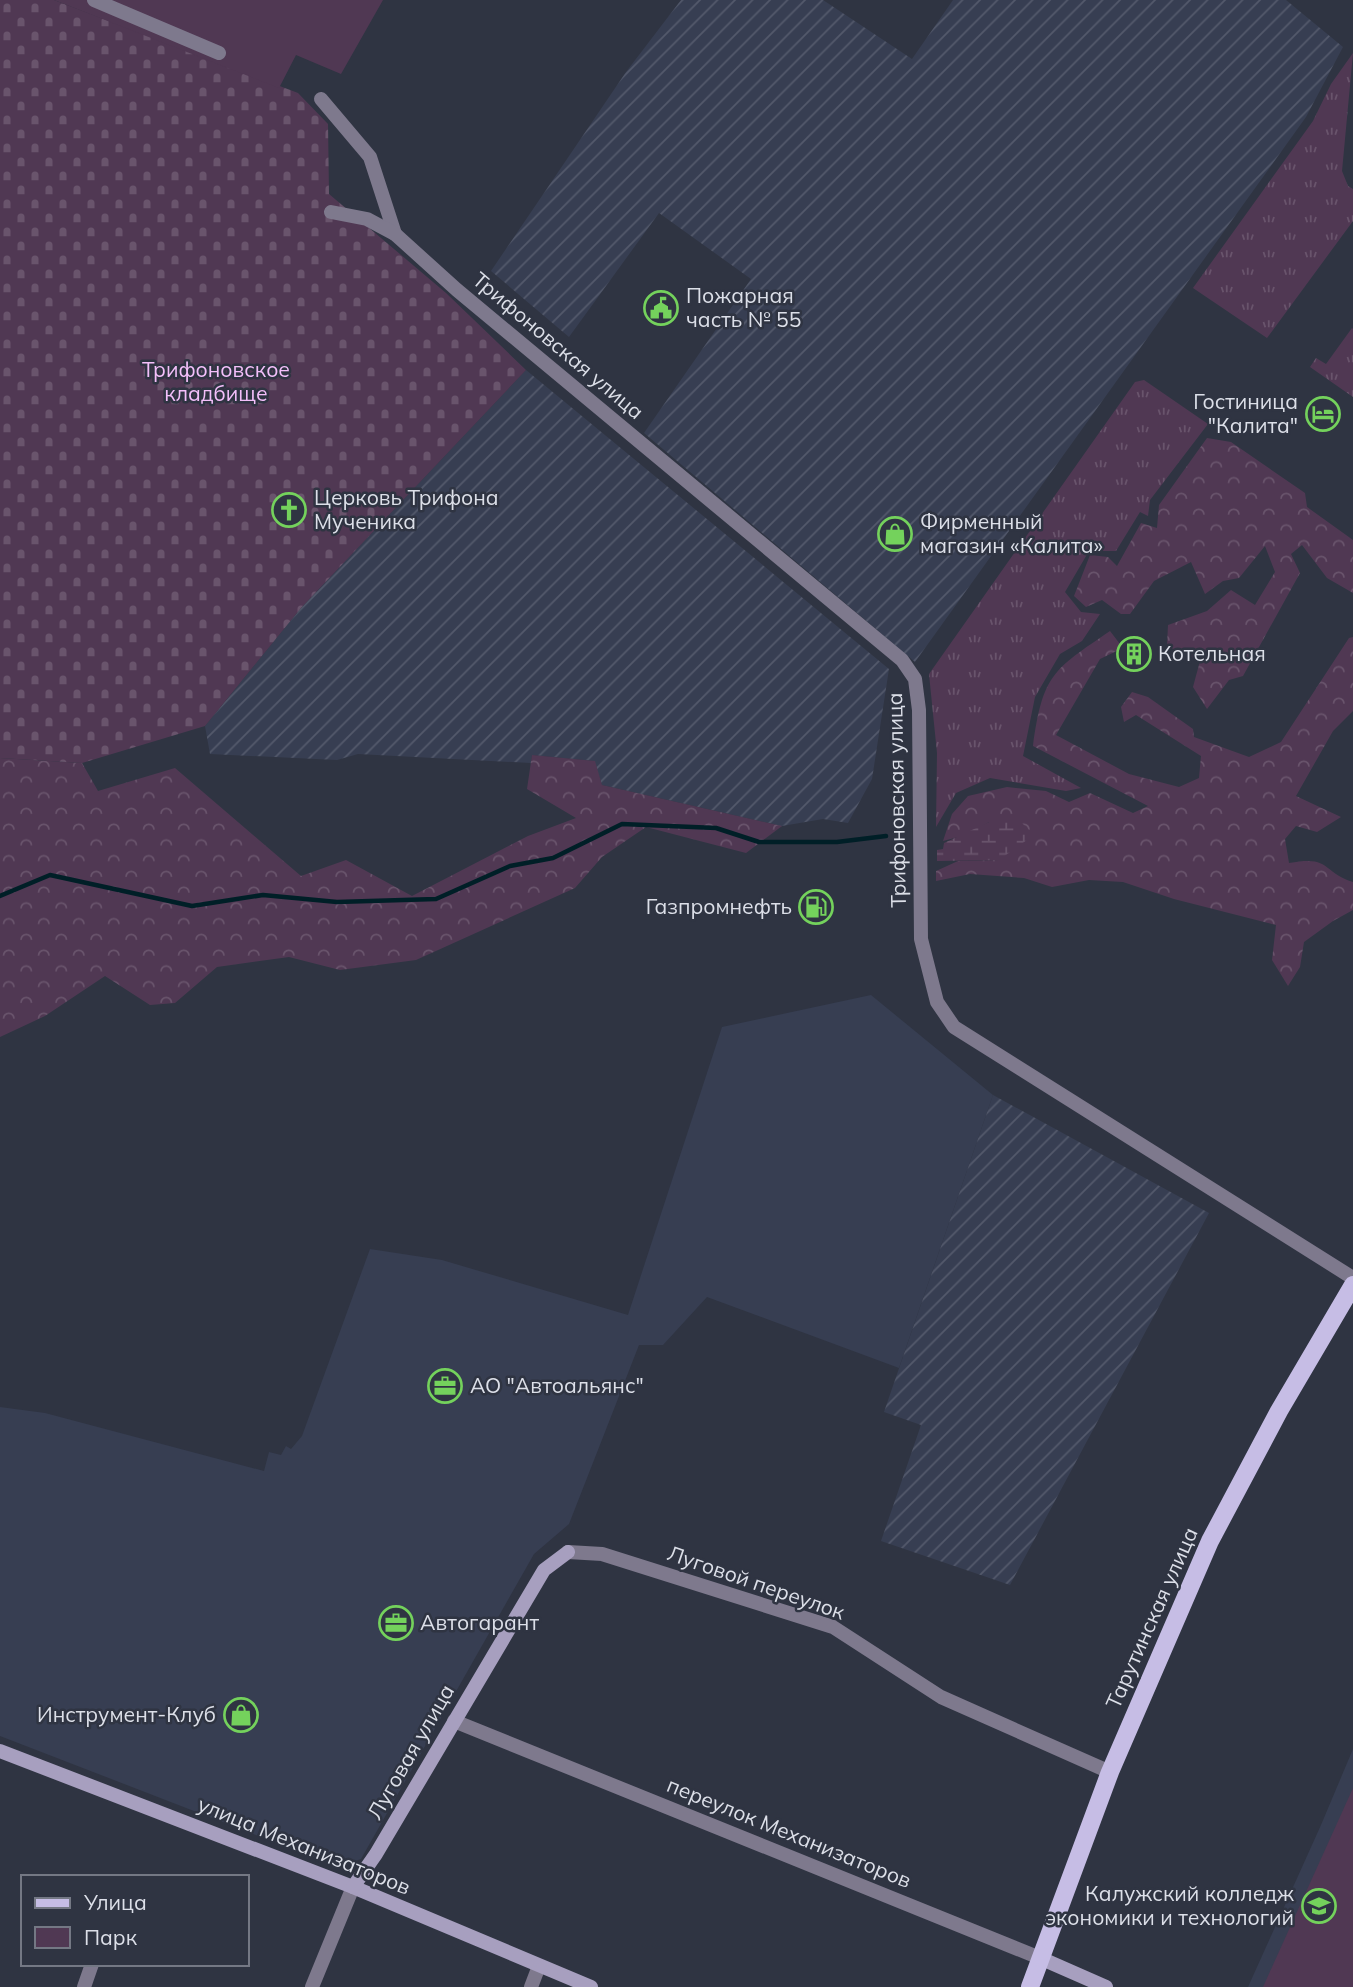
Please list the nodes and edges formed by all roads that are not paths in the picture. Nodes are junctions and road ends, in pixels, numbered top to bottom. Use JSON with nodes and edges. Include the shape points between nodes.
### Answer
{"nodes":[{"id":1,"x":94,"y":0,"type":"edge"},
{"id":2,"x":219,"y":53,"type":"dead end"},
{"id":3,"x":321,"y":99,"type":"dead end"},
{"id":4,"x":331,"y":212,"type":"dead end"},
{"id":5,"x":395,"y":233,"type":"junction"},
{"id":6,"x":1353,"y":1278,"type":"edge"},
{"id":7,"x":1353,"y":1284,"type":"edge"},
{"id":8,"x":568,"y":1552,"type":"joint"},
{"id":9,"x":454,"y":1721,"type":"junction"},
{"id":10,"x":0,"y":1751,"type":"edge"},
{"id":11,"x":1110,"y":1772,"type":"junction"},
{"id":12,"x":353,"y":1887,"type":"junction"},
{"id":13,"x":1040,"y":1958,"type":"junction"},
{"id":14,"x":91,"y":1966,"type":"edge"},
{"id":15,"x":539,"y":1966,"type":"junction"},
{"id":16,"x":84,"y":1987,"type":"edge"},
{"id":17,"x":312,"y":1987,"type":"edge"},
{"id":18,"x":531,"y":1987,"type":"edge"},
{"id":19,"x":591,"y":1987,"type":"edge"},
{"id":20,"x":1030,"y":1987,"type":"edge"},
{"id":21,"x":1106,"y":1987,"type":"edge"}],
"edges":[{"from":1,"to":2,"type":"street"},
{"from":3,"to":5,"type":"street","via":[[370,157]]},
{"from":4,"to":5,"type":"street","name":"Трифоновская улица","via":[[367,219]]},
{"from":5,"to":6,"type":"street","name":"Трифоновская улица","via":[[457,290],[902,660],[915,679],[919,710],[921,939],[937,1002],[954,1027]]},
{"from":7,"to":11,"type":"main road","name":"Тарутинская улица","via":[[1210,1541]]},
{"from":8,"to":9,"type":"street","name":"Луговая улица","via":[[544,1570]]},
{"from":8,"to":11,"type":"street","name":"Луговой переулок","via":[[602,1554],[833,1627],[941,1697]]},
{"from":9,"to":12,"type":"street","name":"Луговая улица"},
{"from":9,"to":13,"type":"street","name":"переулок Механизаторов"},
{"from":10,"to":12,"type":"street","name":"улица Механизаторов"},
{"from":11,"to":13,"type":"main road","name":"Тарутинская улица"},
{"from":12,"to":15,"type":"street","name":"улица Механизаторов"},
{"from":12,"to":17,"type":"street","name":"Луговая улица"},
{"from":13,"to":20,"type":"main road","name":"Тарутинская улица"},
{"from":13,"to":21,"type":"street","name":"переулок Механизаторов"},
{"from":14,"to":16,"type":"street"},
{"from":15,"to":18,"type":"street"},
{"from":15,"to":19,"type":"street","name":"улица Механизаторов"}]}
